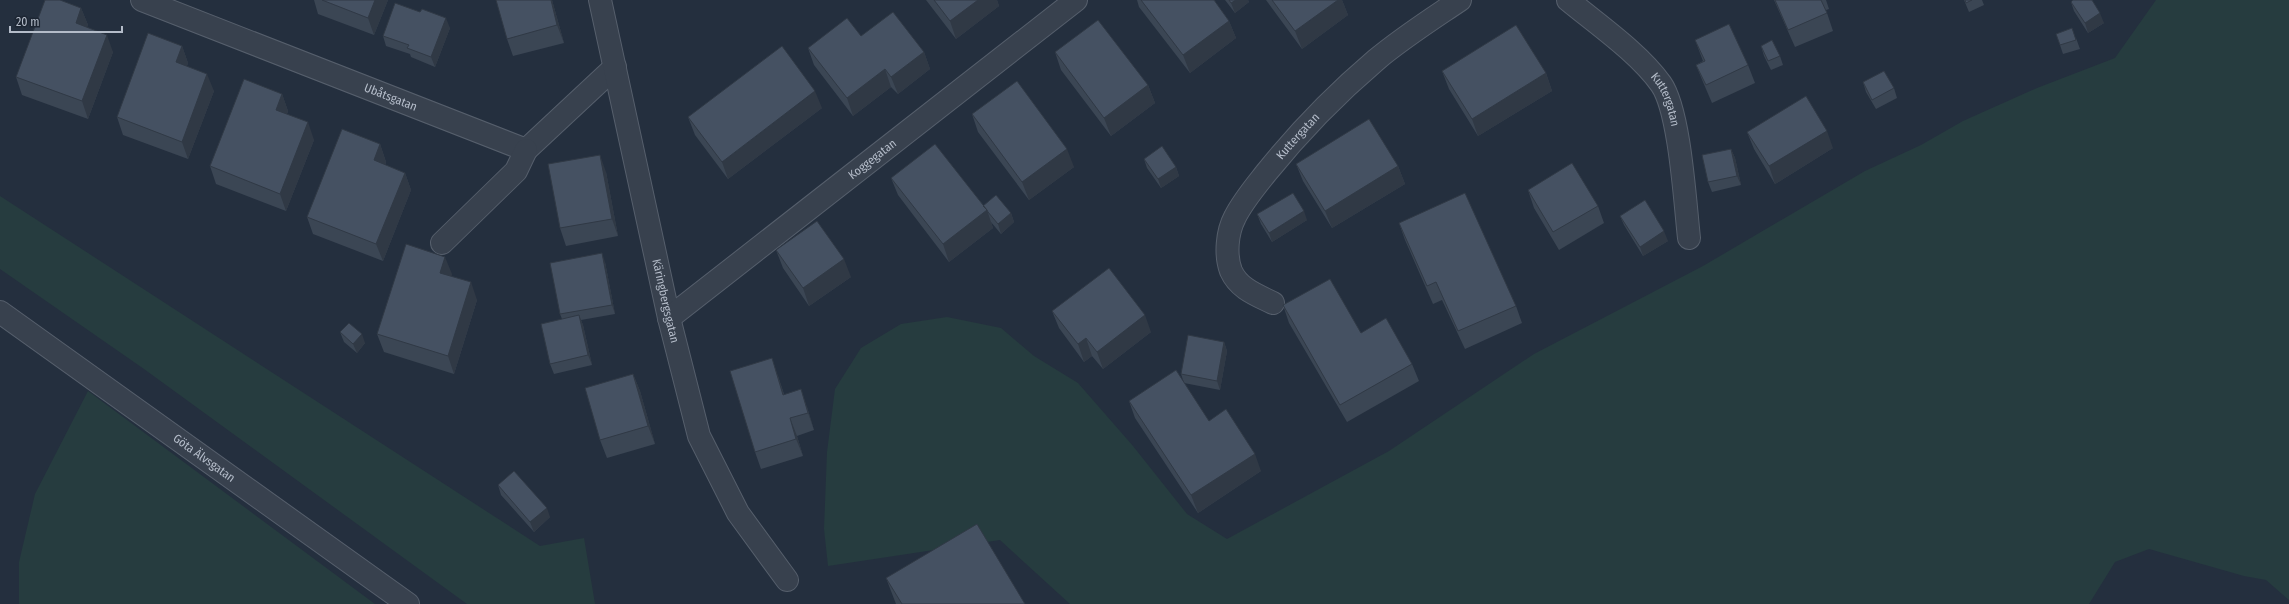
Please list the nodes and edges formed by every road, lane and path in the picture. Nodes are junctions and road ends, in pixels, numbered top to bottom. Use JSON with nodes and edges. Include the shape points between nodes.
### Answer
{"nodes":[{"id":1,"x":142,"y":0,"type":"edge"},
{"id":2,"x":600,"y":0,"type":"edge"},
{"id":3,"x":1076,"y":0,"type":"edge"},
{"id":4,"x":1460,"y":0,"type":"edge"},
{"id":5,"x":1568,"y":0,"type":"edge"},
{"id":6,"x":615,"y":67,"type":"junction"},
{"id":7,"x":526,"y":150,"type":"junction"},
{"id":8,"x":1689,"y":238,"type":"dead end"},
{"id":9,"x":442,"y":243,"type":"dead end"},
{"id":10,"x":1273,"y":303,"type":"dead end"},
{"id":11,"x":0,"y":313,"type":"edge"},
{"id":12,"x":669,"y":318,"type":"junction"},
{"id":13,"x":787,"y":580,"type":"dead end"},
{"id":14,"x":408,"y":604,"type":"edge"}],
"edges":[{"from":1,"to":7,"type":"street","name":"Ubåtsgatan"},
{"from":2,"to":6,"type":"street","name":"Käringbergsgatan"},
{"from":3,"to":12,"type":"street","name":"Koggegatan"},
{"from":4,"to":10,"type":"street","name":"Kuttergatan","via":[[1377,59],[1338,94],[1276,161],[1234,218],[1229,235],[1228,256],[1232,271],[1238,282],[1248,290]]},
{"from":5,"to":8,"type":"street","name":"Kuttergatan","via":[[1639,61],[1662,85],[1674,122]]},
{"from":6,"to":7,"type":"street"},
{"from":6,"to":12,"type":"street","name":"Käringbergsgatan"},
{"from":7,"to":9,"type":"street","via":[[516,171]]},
{"from":11,"to":14,"type":"street","name":"Göta Älvsgatan"},
{"from":12,"to":13,"type":"street","name":"Käringbergsgatan","via":[[699,436],[738,513]]}]}
